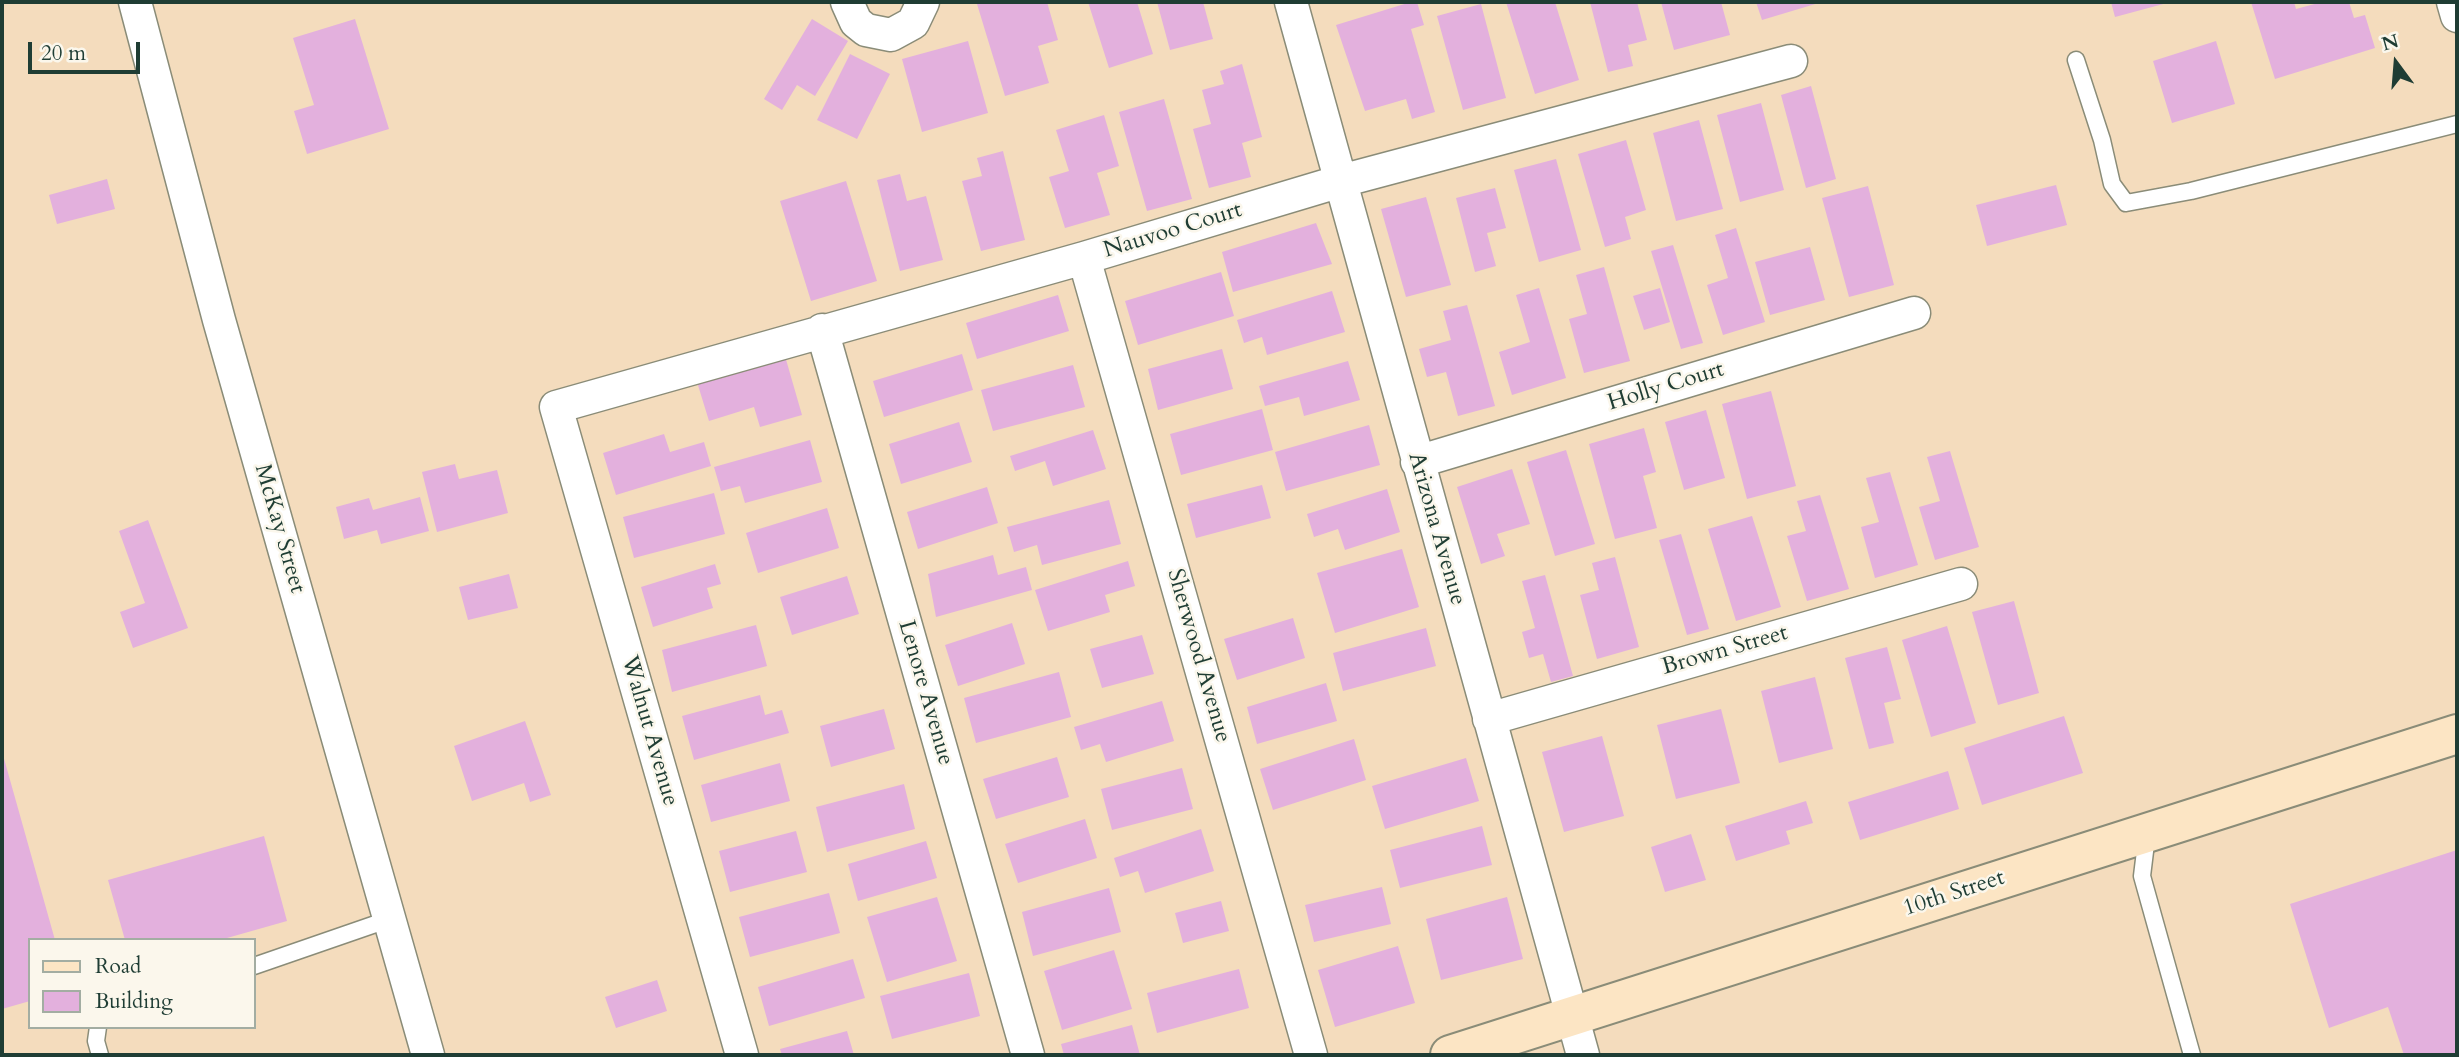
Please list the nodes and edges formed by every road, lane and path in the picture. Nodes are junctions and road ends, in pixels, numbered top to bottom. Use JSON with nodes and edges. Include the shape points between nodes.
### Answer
{"nodes":[{"id":1,"x":135,"y":2,"type":"edge"},
{"id":2,"x":847,"y":2,"type":"edge"},
{"id":3,"x":923,"y":2,"type":"edge"},
{"id":4,"x":1291,"y":2,"type":"edge"},
{"id":5,"x":2453,"y":2,"type":"edge"},
{"id":6,"x":2457,"y":16,"type":"edge"},
{"id":7,"x":2076,"y":60,"type":"dead end"},
{"id":8,"x":1791,"y":61,"type":"dead end"},
{"id":9,"x":2457,"y":124,"type":"edge"},
{"id":10,"x":1340,"y":181,"type":"junction"},
{"id":11,"x":1084,"y":258,"type":"junction"},
{"id":12,"x":1914,"y":313,"type":"dead end"},
{"id":13,"x":822,"y":330,"type":"junction"},
{"id":14,"x":556,"y":407,"type":"joint"},
{"id":15,"x":1417,"y":462,"type":"junction"},
{"id":16,"x":1961,"y":584,"type":"dead end"},
{"id":17,"x":1489,"y":719,"type":"junction"},
{"id":18,"x":2457,"y":734,"type":"edge"},
{"id":19,"x":2148,"y":832,"type":"junction"},
{"id":20,"x":390,"y":919,"type":"junction"},
{"id":21,"x":256,"y":965,"type":"edge"},
{"id":22,"x":1572,"y":1017,"type":"junction"},
{"id":23,"x":99,"y":1029,"type":"edge"},
{"id":24,"x":100,"y":1055,"type":"edge"},
{"id":25,"x":428,"y":1055,"type":"edge"},
{"id":26,"x":742,"y":1055,"type":"edge"},
{"id":27,"x":1028,"y":1055,"type":"edge"},
{"id":28,"x":1311,"y":1055,"type":"edge"},
{"id":29,"x":1450,"y":1055,"type":"edge"},
{"id":30,"x":1583,"y":1055,"type":"edge"},
{"id":31,"x":2193,"y":1055,"type":"edge"}],
"edges":[{"from":1,"to":20,"type":"street","name":"McKay Street","via":[[219,320]]},
{"from":2,"to":3,"type":"street","via":[[856,22],[866,30],[891,35],[913,23]]},
{"from":4,"to":10,"type":"street","name":"Arizona Avenue"},
{"from":5,"to":6,"type":"street"},
{"from":7,"to":9,"type":"lane","via":[[2112,184],[2126,203]]},
{"from":8,"to":10,"type":"street","name":"Nauvoo Court"},
{"from":10,"to":11,"type":"street","name":"Nauvoo Court"},
{"from":10,"to":15,"type":"street","name":"Arizona Avenue"},
{"from":11,"to":13,"type":"street","name":"Nauvoo Court"},
{"from":11,"to":28,"type":"street","name":"Sherwood Avenue"},
{"from":12,"to":15,"type":"street","name":"Holly Court"},
{"from":13,"to":14,"type":"street","name":"Nauvoo Court"},
{"from":13,"to":27,"type":"street","name":"Lenore Avenue"},
{"from":14,"to":26,"type":"street","name":"Walnut Avenue"},
{"from":15,"to":17,"type":"street","name":"Arizona Avenue"},
{"from":16,"to":17,"type":"street","name":"Brown Street"},
{"from":17,"to":22,"type":"street","name":"Arizona Avenue"},
{"from":18,"to":19,"type":"street","name":"10th Street"},
{"from":19,"to":22,"type":"street","name":"10th Street"},
{"from":19,"to":31,"type":"lane","via":[[2142,876]]},
{"from":20,"to":21,"type":"lane"},
{"from":20,"to":25,"type":"street","name":"McKay Street"},
{"from":22,"to":29,"type":"street","name":"10th Street"},
{"from":22,"to":30,"type":"street","name":"Arizona Avenue"},
{"from":23,"to":24,"type":"lane"}]}
